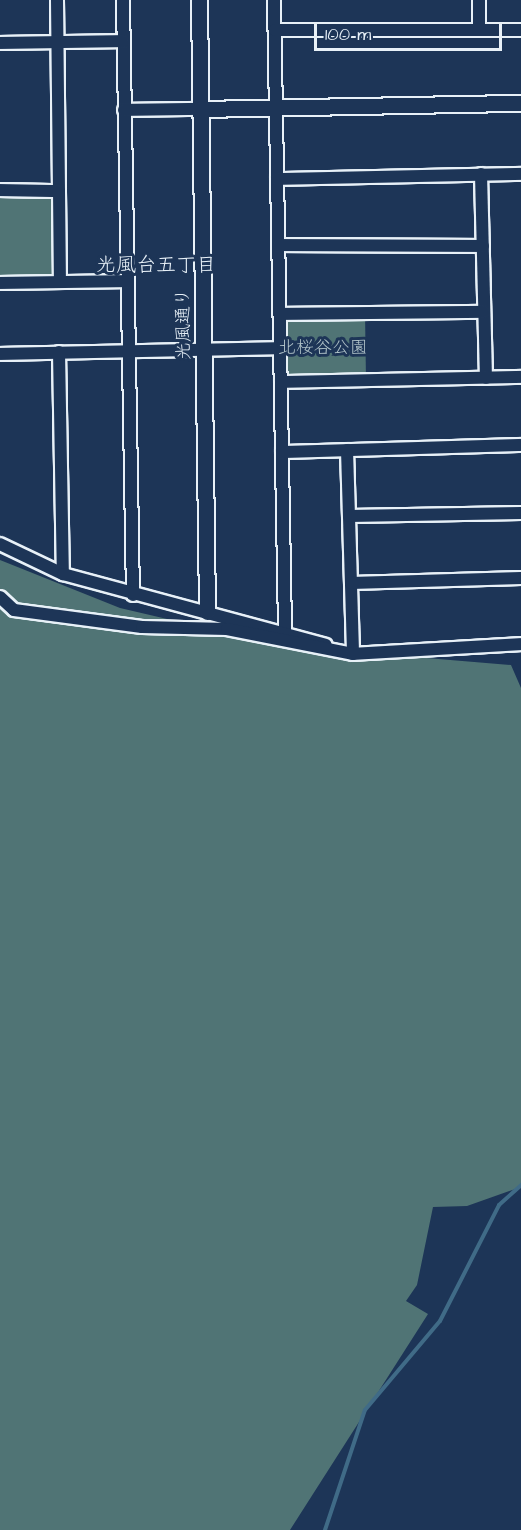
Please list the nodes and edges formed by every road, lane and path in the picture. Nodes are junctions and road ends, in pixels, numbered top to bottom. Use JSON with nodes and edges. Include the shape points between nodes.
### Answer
{"nodes":[{"id":1,"x":57,"y":0,"type":"edge"},
{"id":2,"x":123,"y":0,"type":"edge"},
{"id":3,"x":199,"y":0,"type":"edge"},
{"id":4,"x":274,"y":0,"type":"edge"},
{"id":5,"x":479,"y":0,"type":"edge"},
{"id":6,"x":479,"y":29,"type":"junction"},
{"id":7,"x":275,"y":30,"type":"junction"},
{"id":8,"x":521,"y":30,"type":"edge"},
{"id":9,"x":123,"y":41,"type":"junction"},
{"id":10,"x":58,"y":42,"type":"junction"},
{"id":11,"x":0,"y":43,"type":"edge"},
{"id":12,"x":521,"y":103,"type":"edge"},
{"id":13,"x":276,"y":107,"type":"junction"},
{"id":14,"x":200,"y":109,"type":"junction"},
{"id":15,"x":124,"y":110,"type":"junction"},
{"id":16,"x":481,"y":174,"type":"junction"},
{"id":17,"x":521,"y":174,"type":"edge"},
{"id":18,"x":278,"y":180,"type":"junction"},
{"id":19,"x":0,"y":190,"type":"edge"},
{"id":20,"x":59,"y":191,"type":"junction"},
{"id":21,"x":279,"y":245,"type":"junction"},
{"id":22,"x":483,"y":246,"type":"junction"},
{"id":23,"x":126,"y":281,"type":"junction"},
{"id":24,"x":60,"y":282,"type":"junction"},
{"id":25,"x":0,"y":283,"type":"edge"},
{"id":26,"x":484,"y":312,"type":"junction"},
{"id":27,"x":280,"y":314,"type":"junction"},
{"id":28,"x":203,"y":348,"type":"junction"},
{"id":29,"x":280,"y":348,"type":"junction"},
{"id":30,"x":127,"y":351,"type":"junction"},
{"id":31,"x":59,"y":352,"type":"junction"},
{"id":32,"x":0,"y":354,"type":"edge"},
{"id":33,"x":521,"y":377,"type":"edge"},
{"id":34,"x":486,"y":378,"type":"junction"},
{"id":35,"x":281,"y":382,"type":"junction"},
{"id":36,"x":521,"y":445,"type":"edge"},
{"id":37,"x":347,"y":450,"type":"junction"},
{"id":38,"x":282,"y":452,"type":"junction"},
{"id":39,"x":521,"y":513,"type":"edge"},
{"id":40,"x":349,"y":516,"type":"junction"},
{"id":41,"x":0,"y":544,"type":"edge"},
{"id":42,"x":63,"y":574,"type":"junction"},
{"id":43,"x":521,"y":578,"type":"edge"},
{"id":44,"x":351,"y":583,"type":"junction"},
{"id":45,"x":133,"y":594,"type":"junction"},
{"id":46,"x":0,"y":597,"type":"edge"},
{"id":47,"x":207,"y":612,"type":"junction"},
{"id":48,"x":285,"y":630,"type":"junction"},
{"id":49,"x":520,"y":646,"type":"edge"},
{"id":50,"x":353,"y":654,"type":"junction"}],
"edges":[{"from":1,"to":10,"type":"street"},
{"from":2,"to":9,"type":"street"},
{"from":3,"to":14,"type":"street","name":"光風通り"},
{"from":4,"to":7,"type":"street"},
{"from":5,"to":6,"type":"street"},
{"from":6,"to":7,"type":"street"},
{"from":6,"to":8,"type":"street"},
{"from":7,"to":13,"type":"street"},
{"from":9,"to":10,"type":"street"},
{"from":9,"to":15,"type":"street"},
{"from":10,"to":11,"type":"street"},
{"from":10,"to":20,"type":"street"},
{"from":12,"to":13,"type":"street"},
{"from":13,"to":14,"type":"street"},
{"from":13,"to":18,"type":"street"},
{"from":14,"to":15,"type":"street"},
{"from":14,"to":28,"type":"street","name":"光風通り"},
{"from":15,"to":23,"type":"street"},
{"from":16,"to":17,"type":"street"},
{"from":16,"to":18,"type":"street"},
{"from":16,"to":22,"type":"street"},
{"from":18,"to":21,"type":"street"},
{"from":19,"to":20,"type":"street"},
{"from":20,"to":24,"type":"street"},
{"from":21,"to":22,"type":"street"},
{"from":21,"to":27,"type":"street"},
{"from":22,"to":26,"type":"street"},
{"from":23,"to":24,"type":"street"},
{"from":23,"to":30,"type":"street"},
{"from":24,"to":25,"type":"street"},
{"from":26,"to":27,"type":"street"},
{"from":26,"to":34,"type":"street"},
{"from":27,"to":29,"type":"street"},
{"from":28,"to":29,"type":"street"},
{"from":28,"to":30,"type":"street"},
{"from":28,"to":47,"type":"street","name":"光風通り"},
{"from":29,"to":35,"type":"street"},
{"from":30,"to":31,"type":"street"},
{"from":30,"to":45,"type":"street"},
{"from":31,"to":32,"type":"street"},
{"from":31,"to":42,"type":"street"},
{"from":33,"to":34,"type":"street"},
{"from":34,"to":35,"type":"street"},
{"from":35,"to":38,"type":"street"},
{"from":36,"to":37,"type":"street"},
{"from":37,"to":38,"type":"street"},
{"from":37,"to":40,"type":"street"},
{"from":38,"to":48,"type":"street"},
{"from":39,"to":40,"type":"street"},
{"from":40,"to":44,"type":"street"},
{"from":41,"to":42,"type":"street"},
{"from":42,"to":45,"type":"street"},
{"from":43,"to":44,"type":"street"},
{"from":44,"to":50,"type":"street"},
{"from":45,"to":47,"type":"street"},
{"from":46,"to":50,"type":"street","via":[[14,610],[142,627],[227,630]]},
{"from":47,"to":48,"type":"street"},
{"from":48,"to":50,"type":"street"},
{"from":49,"to":50,"type":"street"}]}
